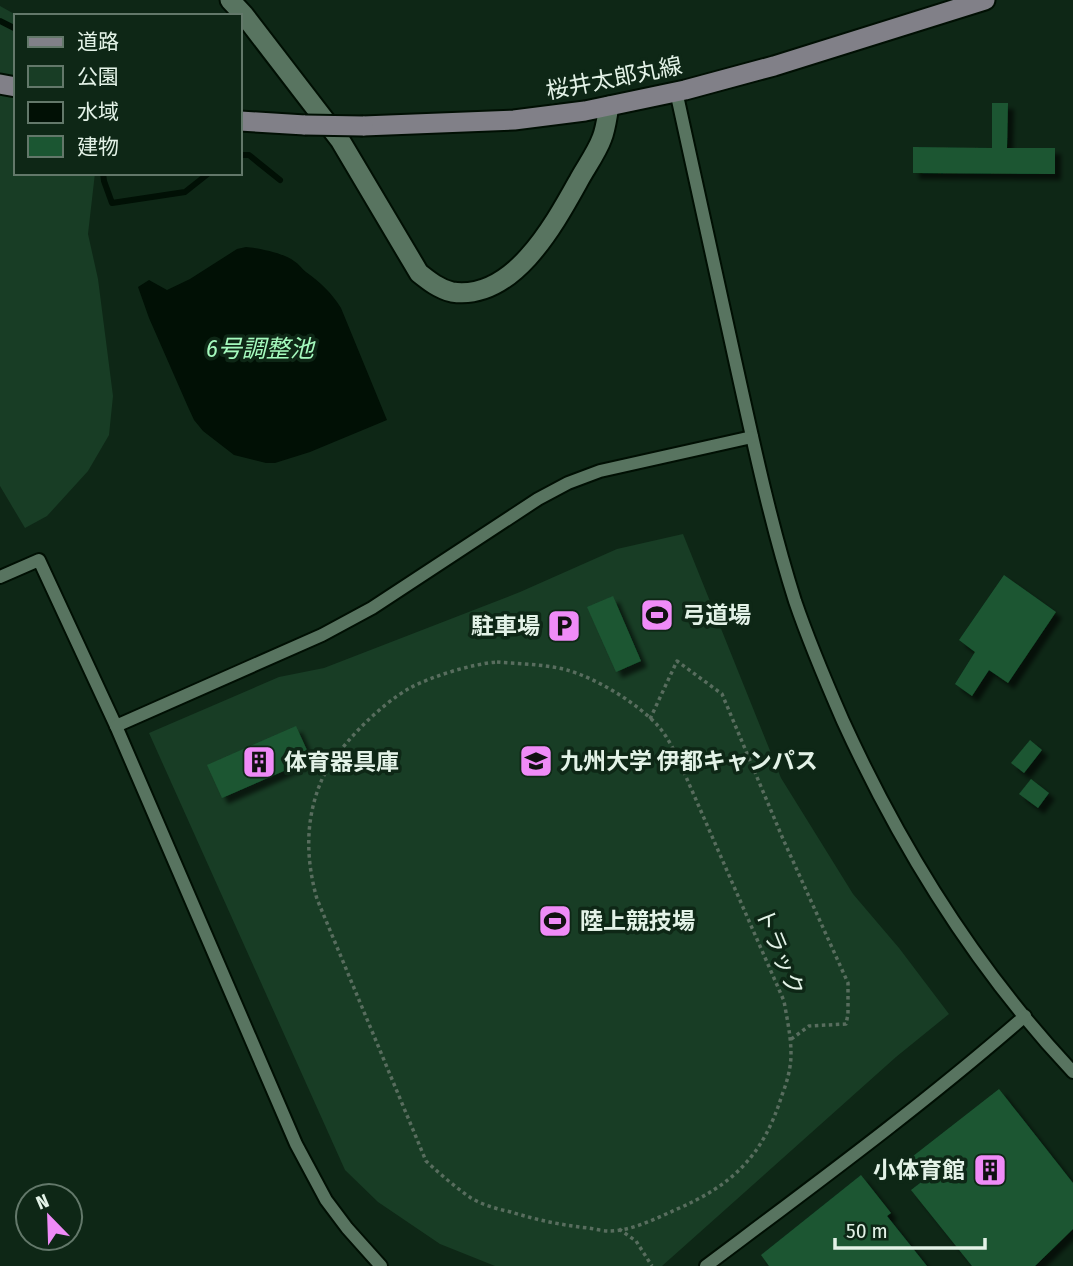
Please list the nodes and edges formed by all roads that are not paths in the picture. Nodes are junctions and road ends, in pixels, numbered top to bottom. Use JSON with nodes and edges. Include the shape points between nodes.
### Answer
{"nodes":[{"id":1,"x":230,"y":0,"type":"edge"},
{"id":2,"x":985,"y":0,"type":"edge"},
{"id":3,"x":676,"y":91,"type":"junction"},
{"id":4,"x":609,"y":106,"type":"junction"},
{"id":5,"x":242,"y":121,"type":"edge"},
{"id":6,"x":752,"y":437,"type":"junction"},
{"id":7,"x":0,"y":577,"type":"edge"},
{"id":8,"x":116,"y":726,"type":"junction"},
{"id":9,"x":1025,"y":1016,"type":"junction"},
{"id":10,"x":1073,"y":1072,"type":"edge"},
{"id":11,"x":381,"y":1266,"type":"edge"},
{"id":12,"x":706,"y":1266,"type":"edge"}],
"edges":[{"from":1,"to":4,"type":"street","via":[[340,140],[419,273],[451,292],[489,287],[528,257],[557,219],[603,138]]},
{"from":2,"to":3,"type":"main road","name":"桜井太郎丸線","via":[[774,66]]},
{"from":3,"to":4,"type":"main road","name":"桜井太郎丸線"},
{"from":3,"to":6,"type":"lane"},
{"from":4,"to":5,"type":"main road","name":"桜井太郎丸線","bridge":true,"via":[[514,120],[363,126]]},
{"from":6,"to":8,"type":"lane","via":[[600,471],[568,483],[322,635]]},
{"from":6,"to":9,"type":"lane","via":[[796,602],[865,770],[944,907]]},
{"from":7,"to":8,"type":"lane","via":[[40,560]]},
{"from":8,"to":11,"type":"lane","via":[[296,1144],[326,1200]]},
{"from":9,"to":10,"type":"lane"},
{"from":9,"to":12,"type":"lane","via":[[884,1132]]}]}
